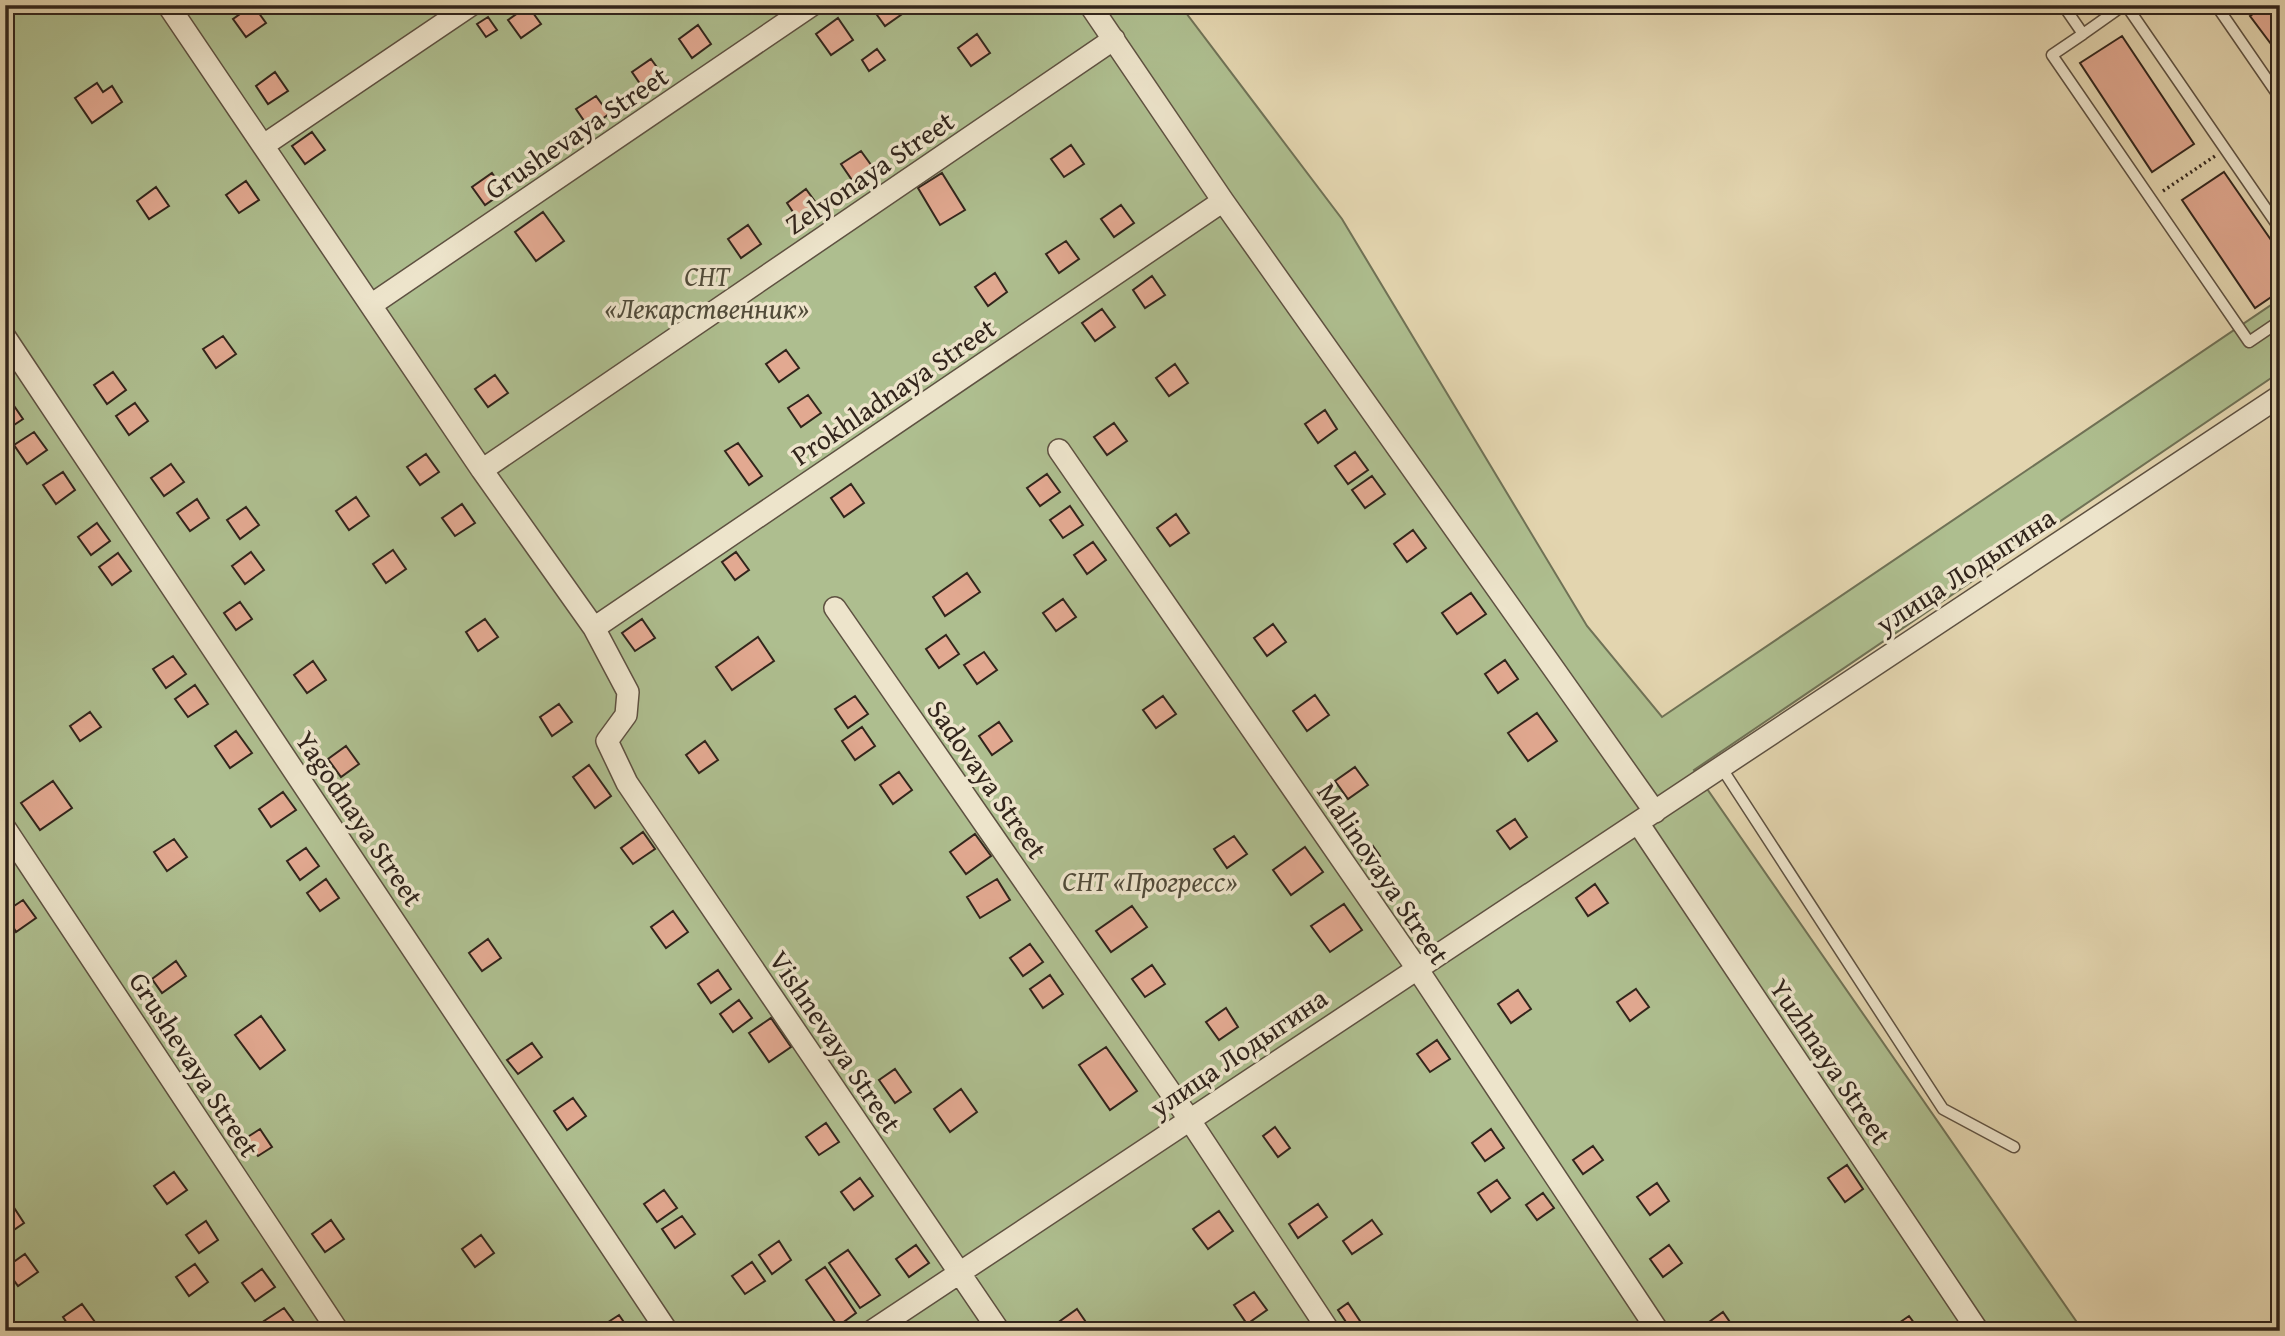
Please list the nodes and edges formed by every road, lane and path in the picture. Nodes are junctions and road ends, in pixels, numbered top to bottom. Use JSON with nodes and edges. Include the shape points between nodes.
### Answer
{"nodes":[{"id":1,"x":169,"y":5,"type":"edge"},
{"id":2,"x":471,"y":5,"type":"edge"},
{"id":3,"x":812,"y":5,"type":"edge"},
{"id":4,"x":1090,"y":5,"type":"edge"},
{"id":5,"x":2063,"y":5,"type":"edge"},
{"id":6,"x":2125,"y":5,"type":"edge"},
{"id":7,"x":2216,"y":5,"type":"edge"},
{"id":8,"x":2083,"y":34,"type":"junction"},
{"id":9,"x":1114,"y":39,"type":"junction"},
{"id":10,"x":2280,"y":98,"type":"edge"},
{"id":11,"x":264,"y":145,"type":"junction"},
{"id":12,"x":2225,"y":149,"type":"junction"},
{"id":13,"x":2151,"y":199,"type":"junction"},
{"id":14,"x":1223,"y":201,"type":"junction"},
{"id":15,"x":2280,"y":229,"type":"edge"},
{"id":16,"x":371,"y":305,"type":"junction"},
{"id":17,"x":2280,"y":321,"type":"edge"},
{"id":18,"x":5,"y":337,"type":"edge"},
{"id":19,"x":2280,"y":396,"type":"edge"},
{"id":20,"x":1059,"y":450,"type":"dead end"},
{"id":21,"x":482,"y":470,"type":"junction"},
{"id":22,"x":835,"y":608,"type":"dead end"},
{"id":23,"x":594,"y":628,"type":"junction"},
{"id":24,"x":1721,"y":767,"type":"junction"},
{"id":25,"x":1646,"y":817,"type":"junction"},
{"id":26,"x":5,"y":828,"type":"edge"},
{"id":27,"x":1416,"y":967,"type":"junction"},
{"id":28,"x":1189,"y":1119,"type":"junction"},
{"id":29,"x":2014,"y":1146,"type":"dead end"},
{"id":30,"x":959,"y":1272,"type":"junction"},
{"id":31,"x":338,"y":1331,"type":"edge"},
{"id":32,"x":667,"y":1331,"type":"edge"},
{"id":33,"x":872,"y":1331,"type":"edge"},
{"id":34,"x":999,"y":1331,"type":"edge"},
{"id":35,"x":1329,"y":1331,"type":"edge"},
{"id":36,"x":1658,"y":1331,"type":"edge"},
{"id":37,"x":1979,"y":1331,"type":"edge"}],
"edges":[{"from":1,"to":11,"type":"street"},
{"from":2,"to":11,"type":"street"},
{"from":3,"to":16,"type":"street","name":"Grushevaya Street"},
{"from":4,"to":9,"type":"street","name":"Yuzhnaya Street"},
{"from":5,"to":8,"type":"lane"},
{"from":6,"to":8,"type":"lane"},
{"from":6,"to":12,"type":"lane"},
{"from":7,"to":10,"type":"lane"},
{"from":8,"to":13,"type":"lane","via":[[2052,55]]},
{"from":9,"to":14,"type":"street","name":"Yuzhnaya Street"},
{"from":9,"to":21,"type":"street","name":"Zelyonaya Street"},
{"from":11,"to":16,"type":"street"},
{"from":12,"to":13,"type":"path"},
{"from":12,"to":15,"type":"lane"},
{"from":13,"to":17,"type":"lane","via":[[2249,342]]},
{"from":14,"to":23,"type":"street","name":"Prokhladnaya Street"},
{"from":14,"to":25,"type":"street","name":"Yuzhnaya Street"},
{"from":16,"to":21,"type":"street"},
{"from":18,"to":32,"type":"street","name":"Yagodnaya Street"},
{"from":19,"to":24,"type":"street","name":"улица Лодыгина"},
{"from":20,"to":27,"type":"street","name":"Malinovaya Street"},
{"from":21,"to":23,"type":"street"},
{"from":22,"to":28,"type":"street","name":"Sadovaya Street"},
{"from":23,"to":30,"type":"street","name":"Vishnevaya Street","via":[[628,692],[626,715],[607,741],[626,783]]},
{"from":24,"to":25,"type":"street","name":"улица Лодыгина"},
{"from":24,"to":29,"type":"lane","via":[[1943,1109]]},
{"from":25,"to":27,"type":"street","name":"улица Лодыгина"},
{"from":25,"to":37,"type":"street","name":"Yuzhnaya Street"},
{"from":26,"to":31,"type":"street","name":"Grushevaya Street"},
{"from":27,"to":28,"type":"street","name":"улица Лодыгина"},
{"from":27,"to":36,"type":"street","name":"Malinovaya Street"},
{"from":28,"to":30,"type":"street","name":"улица Лодыгина"},
{"from":28,"to":35,"type":"street","name":"Sadovaya Street"},
{"from":30,"to":33,"type":"street","name":"улица Лодыгина"},
{"from":30,"to":34,"type":"street","name":"Vishnevaya Street"}]}
